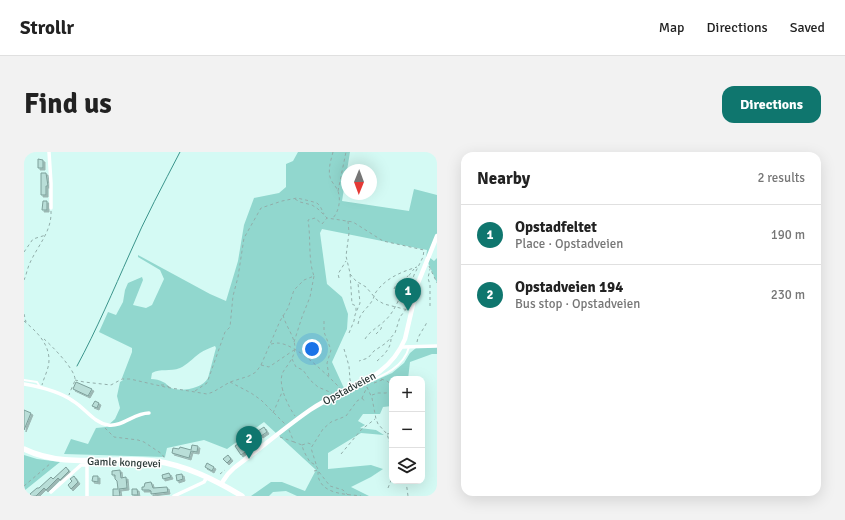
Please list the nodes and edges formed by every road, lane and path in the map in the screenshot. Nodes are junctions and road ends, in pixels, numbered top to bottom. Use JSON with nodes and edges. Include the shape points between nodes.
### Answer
{"nodes":[{"id":1,"x":49,"y":152,"type":"edge"},
{"id":2,"x":333,"y":152,"type":"edge"},
{"id":3,"x":346,"y":152,"type":"edge"},
{"id":4,"x":338,"y":191,"type":"junction"},
{"id":5,"x":295,"y":199,"type":"junction"},
{"id":6,"x":51,"y":208,"type":"joint"},
{"id":7,"x":324,"y":215,"type":"junction"},
{"id":8,"x":327,"y":218,"type":"junction"},
{"id":9,"x":333,"y":219,"type":"junction"},
{"id":10,"x":348,"y":221,"type":"junction"},
{"id":11,"x":46,"y":234,"type":"junction"},
{"id":12,"x":437,"y":236,"type":"edge"},
{"id":13,"x":24,"y":252,"type":"edge"},
{"id":14,"x":346,"y":260,"type":"junction"},
{"id":15,"x":427,"y":261,"type":"junction"},
{"id":16,"x":417,"y":267,"type":"junction"},
{"id":17,"x":415,"y":268,"type":"junction"},
{"id":18,"x":430,"y":269,"type":"junction"},
{"id":19,"x":350,"y":273,"type":"junction"},
{"id":20,"x":408,"y":275,"type":"junction"},
{"id":21,"x":314,"y":276,"type":"junction"},
{"id":22,"x":339,"y":278,"type":"dead end"},
{"id":23,"x":24,"y":280,"type":"edge"},
{"id":24,"x":358,"y":283,"type":"junction"},
{"id":25,"x":412,"y":283,"type":"junction"},
{"id":26,"x":437,"y":283,"type":"edge"},
{"id":27,"x":406,"y":288,"type":"junction"},
{"id":28,"x":394,"y":289,"type":"dead end"},
{"id":29,"x":374,"y":297,"type":"junction"},
{"id":30,"x":395,"y":306,"type":"junction"},
{"id":31,"x":430,"y":306,"type":"dead end"},
{"id":32,"x":405,"y":310,"type":"junction"},
{"id":33,"x":409,"y":310,"type":"dead end"},
{"id":34,"x":356,"y":311,"type":"junction"},
{"id":35,"x":24,"y":314,"type":"edge"},
{"id":36,"x":283,"y":315,"type":"junction"},
{"id":37,"x":24,"y":321,"type":"edge"},
{"id":38,"x":324,"y":321,"type":"dead end"},
{"id":39,"x":26,"y":322,"type":"junction"},
{"id":40,"x":427,"y":322,"type":"dead end"},
{"id":41,"x":383,"y":323,"type":"junction"},
{"id":42,"x":358,"y":324,"type":"dead end"},
{"id":43,"x":349,"y":333,"type":"dead end"},
{"id":44,"x":376,"y":334,"type":"dead end"},
{"id":45,"x":391,"y":338,"type":"junction"},
{"id":46,"x":43,"y":339,"type":"junction"},
{"id":47,"x":365,"y":339,"type":"dead end"},
{"id":48,"x":294,"y":343,"type":"junction"},
{"id":49,"x":270,"y":345,"type":"junction"},
{"id":50,"x":437,"y":346,"type":"edge"},
{"id":51,"x":402,"y":347,"type":"junction"},
{"id":52,"x":416,"y":347,"type":"junction"},
{"id":53,"x":408,"y":348,"type":"junction"},
{"id":54,"x":295,"y":349,"type":"junction"},
{"id":55,"x":344,"y":349,"type":"dead end"},
{"id":56,"x":292,"y":359,"type":"junction"},
{"id":57,"x":359,"y":361,"type":"dead end"},
{"id":58,"x":377,"y":361,"type":"dead end"},
{"id":59,"x":261,"y":365,"type":"junction"},
{"id":60,"x":384,"y":375,"type":"junction"},
{"id":61,"x":380,"y":377,"type":"junction"},
{"id":62,"x":329,"y":378,"type":"junction"},
{"id":63,"x":24,"y":380,"type":"edge"},
{"id":64,"x":75,"y":380,"type":"junction"},
{"id":65,"x":386,"y":381,"type":"junction"},
{"id":66,"x":230,"y":382,"type":"junction"},
{"id":67,"x":365,"y":383,"type":"joint"},
{"id":68,"x":389,"y":383,"type":"edge"},
{"id":69,"x":24,"y":384,"type":"edge"},
{"id":70,"x":348,"y":386,"type":"dead end"},
{"id":71,"x":41,"y":387,"type":"junction"},
{"id":72,"x":367,"y":387,"type":"junction"},
{"id":73,"x":343,"y":389,"type":"junction"},
{"id":74,"x":283,"y":390,"type":"junction"},
{"id":75,"x":195,"y":391,"type":"junction"},
{"id":76,"x":389,"y":392,"type":"edge"},
{"id":77,"x":332,"y":393,"type":"junction"},
{"id":78,"x":327,"y":396,"type":"dead end"},
{"id":79,"x":371,"y":396,"type":"junction"},
{"id":80,"x":362,"y":397,"type":"junction"},
{"id":81,"x":68,"y":398,"type":"junction"},
{"id":82,"x":365,"y":402,"type":"dead end"},
{"id":83,"x":149,"y":413,"type":"dead end"},
{"id":84,"x":273,"y":413,"type":"junction"},
{"id":85,"x":297,"y":419,"type":"junction"},
{"id":86,"x":376,"y":419,"type":"junction"},
{"id":87,"x":99,"y":422,"type":"junction"},
{"id":88,"x":287,"y":428,"type":"junction"},
{"id":89,"x":387,"y":434,"type":"joint"},
{"id":90,"x":278,"y":435,"type":"junction"},
{"id":91,"x":294,"y":442,"type":"junction"},
{"id":92,"x":302,"y":445,"type":"junction"},
{"id":93,"x":313,"y":445,"type":"junction"},
{"id":94,"x":391,"y":448,"type":"edge"},
{"id":95,"x":24,"y":449,"type":"edge"},
{"id":96,"x":341,"y":454,"type":"dead end"},
{"id":97,"x":166,"y":460,"type":"dead end"},
{"id":98,"x":52,"y":462,"type":"dead end"},
{"id":99,"x":87,"y":463,"type":"junction"},
{"id":100,"x":316,"y":465,"type":"junction"},
{"id":101,"x":314,"y":471,"type":"dead end"},
{"id":102,"x":319,"y":471,"type":"junction"},
{"id":103,"x":207,"y":477,"type":"junction"},
{"id":104,"x":221,"y":484,"type":"junction"},
{"id":105,"x":390,"y":484,"type":"edge"},
{"id":106,"x":406,"y":484,"type":"edge"},
{"id":107,"x":24,"y":486,"type":"edge"},
{"id":108,"x":333,"y":487,"type":"junction"},
{"id":109,"x":388,"y":488,"type":"dead end"},
{"id":110,"x":51,"y":492,"type":"dead end"},
{"id":111,"x":331,"y":492,"type":"junction"},
{"id":112,"x":344,"y":495,"type":"edge"},
{"id":113,"x":349,"y":495,"type":"edge"},
{"id":114,"x":87,"y":496,"type":"edge"},
{"id":115,"x":174,"y":496,"type":"edge"},
{"id":116,"x":242,"y":496,"type":"edge"},
{"id":117,"x":361,"y":496,"type":"edge"},
{"id":118,"x":408,"y":496,"type":"edge"}],
"edges":[{"from":1,"to":6,"type":"street"},
{"from":2,"to":4,"type":"path","via":[[329,164],[330,179]]},
{"from":3,"to":4,"type":"path"},
{"from":4,"to":9,"type":"path","via":[[338,212]]},
{"from":5,"to":7,"type":"path","via":[[312,205]]},
{"from":5,"to":7,"type":"path","via":[[316,203]]},
{"from":5,"to":75,"type":"path","via":[[282,200],[261,208],[244,238],[230,327],[225,332],[207,383]]},
{"from":6,"to":11,"type":"path","via":[[51,219]]},
{"from":7,"to":8,"type":"path"},
{"from":8,"to":9,"type":"path"},
{"from":8,"to":21,"type":"path","via":[[322,224],[315,218],[308,220]]},
{"from":9,"to":10,"type":"path"},
{"from":10,"to":14,"type":"path"},
{"from":10,"to":16,"type":"path","via":[[354,222],[383,241],[424,250]]},
{"from":11,"to":13,"type":"path","via":[[34,239]]},
{"from":11,"to":23,"type":"path","via":[[28,266]]},
{"from":12,"to":15,"type":"street","name":"Opstadveien"},
{"from":14,"to":19,"type":"path"},
{"from":14,"to":22,"type":"path","via":[[338,274]]},
{"from":15,"to":18,"type":"path"},
{"from":15,"to":51,"type":"street","name":"Opstadveien","via":[[416,289]]},
{"from":16,"to":17,"type":"path"},
{"from":16,"to":25,"type":"path"},
{"from":17,"to":20,"type":"path"},
{"from":17,"to":29,"type":"path","via":[[389,278]]},
{"from":18,"to":26,"type":"path"},
{"from":18,"to":31,"type":"path"},
{"from":19,"to":24,"type":"path"},
{"from":19,"to":34,"type":"path","via":[[352,304],[356,306]]},
{"from":20,"to":27,"type":"path"},
{"from":20,"to":28,"type":"path"},
{"from":21,"to":36,"type":"path","via":[[304,280],[294,290]]},
{"from":21,"to":48,"type":"path","via":[[310,297]]},
{"from":24,"to":29,"type":"path","via":[[366,287]]},
{"from":24,"to":34,"type":"path","via":[[360,303]]},
{"from":25,"to":27,"type":"path"},
{"from":25,"to":32,"type":"path"},
{"from":27,"to":30,"type":"path"},
{"from":29,"to":30,"type":"path","via":[[384,304]]},
{"from":29,"to":42,"type":"path","via":[[360,316]]},
{"from":30,"to":32,"type":"path"},
{"from":30,"to":41,"type":"path"},
{"from":32,"to":33,"type":"path"},
{"from":32,"to":45,"type":"path"},
{"from":34,"to":43,"type":"path"},
{"from":35,"to":39,"type":"path"},
{"from":36,"to":48,"type":"path"},
{"from":36,"to":49,"type":"path"},
{"from":37,"to":39,"type":"path"},
{"from":38,"to":62,"type":"path","via":[[324,332],[331,350],[327,363]]},
{"from":39,"to":46,"type":"path"},
{"from":40,"to":52,"type":"path"},
{"from":41,"to":44,"type":"path"},
{"from":41,"to":47,"type":"path"},
{"from":45,"to":57,"type":"path","via":[[368,358]]},
{"from":45,"to":58,"type":"path","via":[[388,351]]},
{"from":46,"to":64,"type":"path","via":[[61,356]]},
{"from":46,"to":71,"type":"path","via":[[50,360]]},
{"from":48,"to":54,"type":"path"},
{"from":49,"to":54,"type":"path","via":[[277,343]]},
{"from":49,"to":59,"type":"path"},
{"from":50,"to":52,"type":"street"},
{"from":51,"to":53,"type":"street"},
{"from":51,"to":73,"type":"street","name":"Opstadveien","via":[[378,374]]},
{"from":52,"to":53,"type":"street"},
{"from":53,"to":60,"type":"lane","via":[[402,361]]},
{"from":54,"to":56,"type":"path"},
{"from":54,"to":59,"type":"path","via":[[269,367]]},
{"from":54,"to":62,"type":"path"},
{"from":55,"to":70,"type":"path","via":[[352,384]]},
{"from":56,"to":74,"type":"path","via":[[282,374]]},
{"from":56,"to":77,"type":"path","via":[[318,387]]},
{"from":59,"to":66,"type":"path","via":[[249,376]]},
{"from":60,"to":61,"type":"lane"},
{"from":60,"to":65,"type":"path"},
{"from":61,"to":65,"type":"path"},
{"from":61,"to":67,"type":"lane"},
{"from":62,"to":73,"type":"path"},
{"from":63,"to":71,"type":"lane","via":[[37,382]]},
{"from":64,"to":75,"type":"path","via":[[111,385],[122,379],[130,379]]},
{"from":64,"to":81,"type":"path"},
{"from":65,"to":68,"type":"path"},
{"from":66,"to":75,"type":"path","via":[[210,393]]},
{"from":66,"to":84,"type":"path","via":[[251,393]]},
{"from":67,"to":72,"type":"path"},
{"from":69,"to":71,"type":"street"},
{"from":71,"to":81,"type":"street"},
{"from":72,"to":79,"type":"path"},
{"from":72,"to":80,"type":"path"},
{"from":73,"to":77,"type":"path"},
{"from":73,"to":85,"type":"street","name":"Opstadveien"},
{"from":74,"to":84,"type":"path"},
{"from":74,"to":85,"type":"path","via":[[288,406]]},
{"from":76,"to":79,"type":"path"},
{"from":77,"to":78,"type":"path"},
{"from":79,"to":86,"type":"path"},
{"from":80,"to":82,"type":"path"},
{"from":80,"to":93,"type":"path","via":[[346,416],[324,428]]},
{"from":81,"to":87,"type":"street"},
{"from":83,"to":87,"type":"street","via":[[114,426]]},
{"from":84,"to":88,"type":"path"},
{"from":85,"to":88,"type":"street","name":"Opstadveien"},
{"from":86,"to":89,"type":"path"},
{"from":86,"to":96,"type":"path","via":[[361,430]]},
{"from":87,"to":97,"type":"path","via":[[111,436],[144,442],[162,454]]},
{"from":88,"to":90,"type":"street","name":"Opstadveien"},
{"from":88,"to":91,"type":"path"},
{"from":89,"to":94,"type":"path"},
{"from":90,"to":91,"type":"path"},
{"from":90,"to":104,"type":"street","name":"Opstadveien","via":[[231,471]]},
{"from":91,"to":92,"type":"path"},
{"from":92,"to":93,"type":"path"},
{"from":92,"to":100,"type":"path","via":[[311,462]]},
{"from":93,"to":100,"type":"path","via":[[311,450]]},
{"from":95,"to":99,"type":"main road","name":"Gamle kongevei","via":[[52,458]]},
{"from":98,"to":107,"type":"path"},
{"from":99,"to":103,"type":"main road","name":"Gamle kongevei","via":[[153,461],[183,467]]},
{"from":99,"to":110,"type":"street","via":[[81,465]]},
{"from":99,"to":114,"type":"street"},
{"from":100,"to":102,"type":"path"},
{"from":101,"to":102,"type":"path"},
{"from":102,"to":108,"type":"path"},
{"from":102,"to":111,"type":"path","via":[[318,476],[322,484]]},
{"from":103,"to":104,"type":"main road","name":"Gamle kongevei"},
{"from":103,"to":115,"type":"street","via":[[204,482]]},
{"from":104,"to":116,"type":"main road","name":"Gamle kongevei"},
{"from":105,"to":109,"type":"path"},
{"from":106,"to":118,"type":"path"},
{"from":108,"to":111,"type":"path"},
{"from":108,"to":113,"type":"path"},
{"from":111,"to":112,"type":"path"},
{"from":112,"to":113,"type":"path"},
{"from":113,"to":117,"type":"path"}]}
